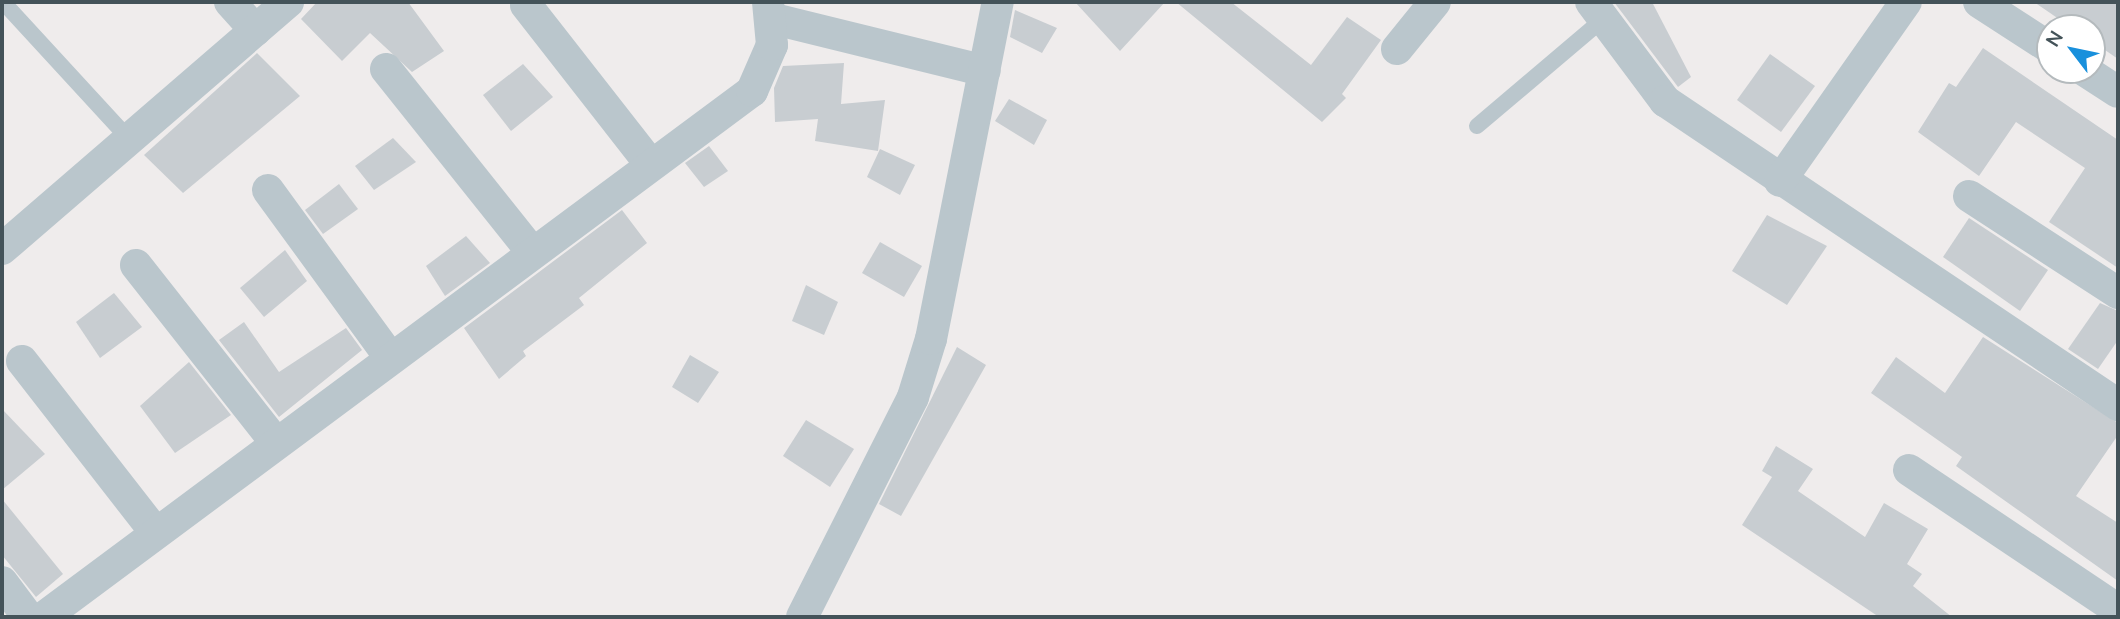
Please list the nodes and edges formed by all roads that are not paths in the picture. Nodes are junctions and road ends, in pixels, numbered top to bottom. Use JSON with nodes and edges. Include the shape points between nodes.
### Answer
{"nodes":[{"id":1,"x":3,"y":2,"type":"edge"},
{"id":2,"x":230,"y":2,"type":"edge"},
{"id":3,"x":288,"y":2,"type":"edge"},
{"id":4,"x":998,"y":2,"type":"edge"},
{"id":5,"x":1434,"y":2,"type":"edge"},
{"id":6,"x":1906,"y":2,"type":"edge"},
{"id":7,"x":1979,"y":2,"type":"edge"},
{"id":8,"x":527,"y":5,"type":"dead end"},
{"id":9,"x":769,"y":10,"type":"edge"},
{"id":10,"x":1597,"y":10,"type":"edge"},
{"id":11,"x":255,"y":30,"type":"junction"},
{"id":12,"x":2036,"y":39,"type":"edge"},
{"id":13,"x":1397,"y":49,"type":"dead end"},
{"id":14,"x":386,"y":69,"type":"dead end"},
{"id":15,"x":985,"y":71,"type":"junction"},
{"id":16,"x":1477,"y":126,"type":"dead end"},
{"id":17,"x":129,"y":139,"type":"junction"},
{"id":18,"x":651,"y":164,"type":"junction"},
{"id":19,"x":1780,"y":181,"type":"junction"},
{"id":20,"x":268,"y":190,"type":"dead end"},
{"id":21,"x":1969,"y":196,"type":"dead end"},
{"id":22,"x":2,"y":249,"type":"edge"},
{"id":23,"x":532,"y":252,"type":"junction"},
{"id":24,"x":136,"y":265,"type":"dead end"},
{"id":25,"x":2118,"y":293,"type":"edge"},
{"id":26,"x":390,"y":357,"type":"junction"},
{"id":27,"x":22,"y":361,"type":"dead end"},
{"id":28,"x":2118,"y":405,"type":"edge"},
{"id":29,"x":276,"y":443,"type":"junction"},
{"id":30,"x":1909,"y":470,"type":"dead end"},
{"id":31,"x":156,"y":533,"type":"junction"},
{"id":32,"x":2,"y":582,"type":"edge"},
{"id":33,"x":2118,"y":610,"type":"edge"},
{"id":34,"x":28,"y":617,"type":"edge"},
{"id":35,"x":44,"y":617,"type":"edge"},
{"id":36,"x":802,"y":617,"type":"edge"}],
"edges":[{"from":1,"to":17,"type":"lane"},
{"from":2,"to":11,"type":"street"},
{"from":3,"to":11,"type":"street"},
{"from":4,"to":15,"type":"street"},
{"from":5,"to":13,"type":"street"},
{"from":6,"to":19,"type":"street"},
{"from":7,"to":12,"type":"street"},
{"from":8,"to":18,"type":"street"},
{"from":9,"to":15,"type":"street"},
{"from":9,"to":18,"type":"street","via":[[772,45],[752,90]]},
{"from":10,"to":16,"type":"lane"},
{"from":10,"to":19,"type":"street","via":[[1665,101]]},
{"from":11,"to":17,"type":"street"},
{"from":14,"to":23,"type":"street"},
{"from":15,"to":36,"type":"street","via":[[931,340],[913,397]]},
{"from":17,"to":22,"type":"street"},
{"from":18,"to":23,"type":"street"},
{"from":19,"to":28,"type":"street"},
{"from":20,"to":26,"type":"street"},
{"from":21,"to":25,"type":"street"},
{"from":23,"to":26,"type":"street"},
{"from":24,"to":29,"type":"street"},
{"from":26,"to":29,"type":"street"},
{"from":27,"to":31,"type":"street"},
{"from":29,"to":31,"type":"street"},
{"from":30,"to":33,"type":"street"},
{"from":31,"to":35,"type":"street"},
{"from":32,"to":34,"type":"street"}]}
